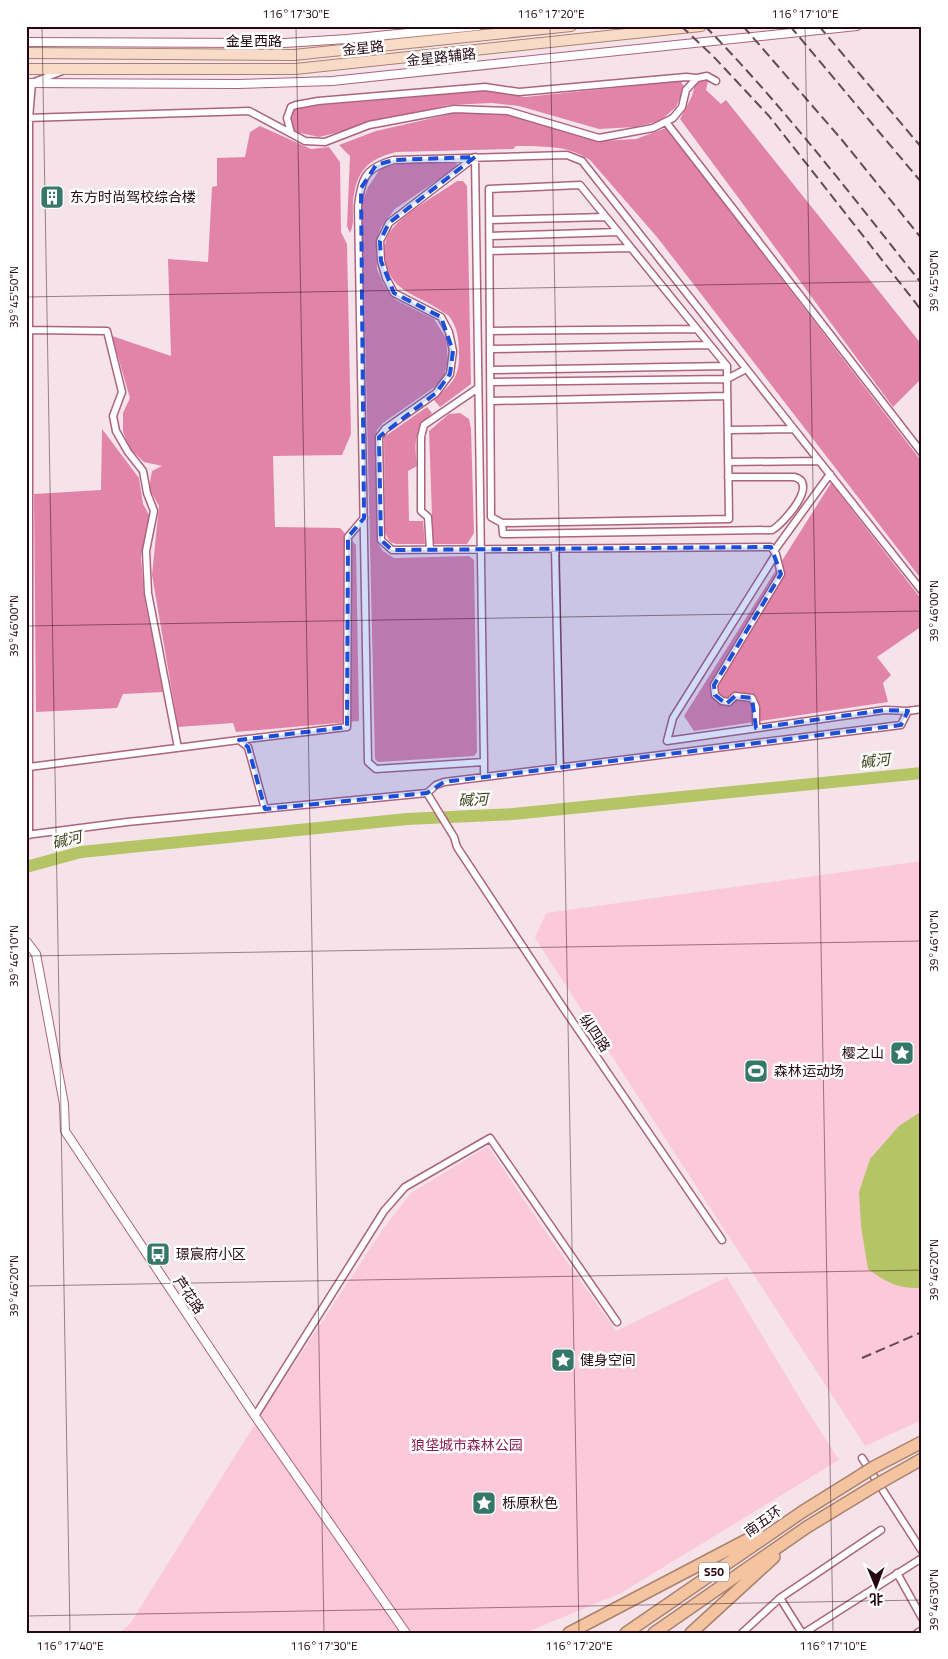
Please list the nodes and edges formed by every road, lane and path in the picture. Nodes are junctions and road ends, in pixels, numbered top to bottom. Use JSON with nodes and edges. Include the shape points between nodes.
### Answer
{"nodes":[{"id":1,"x":478,"y":26,"type":"edge"},
{"id":2,"x":571,"y":26,"type":"edge"},
{"id":3,"x":701,"y":26,"type":"edge"},
{"id":4,"x":857,"y":26,"type":"edge"},
{"id":5,"x":26,"y":42,"type":"edge"},
{"id":6,"x":26,"y":53,"type":"edge"},
{"id":7,"x":26,"y":69,"type":"edge"},
{"id":8,"x":66,"y":69,"type":"junction"},
{"id":9,"x":697,"y":78,"type":"junction"},
{"id":10,"x":716,"y":81,"type":"dead end"},
{"id":11,"x":29,"y":83,"type":"edge"},
{"id":12,"x":27,"y":118,"type":"edge"},
{"id":13,"x":666,"y":122,"type":"junction"},
{"id":14,"x":291,"y":133,"type":"junction"},
{"id":15,"x":475,"y":157,"type":"junction"},
{"id":16,"x":606,"y":217,"type":"junction"},
{"id":17,"x":490,"y":220,"type":"junction"},
{"id":18,"x":618,"y":232,"type":"junction"},
{"id":19,"x":490,"y":236,"type":"junction"},
{"id":20,"x":631,"y":248,"type":"junction"},
{"id":21,"x":490,"y":251,"type":"junction"},
{"id":22,"x":696,"y":328,"type":"junction"},
{"id":23,"x":29,"y":330,"type":"junction"},
{"id":24,"x":490,"y":331,"type":"junction"},
{"id":25,"x":709,"y":345,"type":"junction"},
{"id":26,"x":490,"y":349,"type":"junction"},
{"id":27,"x":726,"y":366,"type":"junction"},
{"id":28,"x":746,"y":368,"type":"junction"},
{"id":29,"x":490,"y":370,"type":"junction"},
{"id":30,"x":727,"y":379,"type":"junction"},
{"id":31,"x":490,"y":382,"type":"junction"},
{"id":32,"x":478,"y":388,"type":"junction"},
{"id":33,"x":727,"y":396,"type":"junction"},
{"id":34,"x":491,"y":401,"type":"junction"},
{"id":35,"x":794,"y":429,"type":"junction"},
{"id":36,"x":728,"y":430,"type":"junction"},
{"id":37,"x":922,"y":453,"type":"edge"},
{"id":38,"x":819,"y":461,"type":"junction"},
{"id":39,"x":728,"y":462,"type":"junction"},
{"id":40,"x":830,"y":474,"type":"junction"},
{"id":41,"x":728,"y":477,"type":"junction"},
{"id":42,"x":364,"y":518,"type":"junction"},
{"id":43,"x":502,"y":523,"type":"junction"},
{"id":44,"x":555,"y":549,"type":"junction"},
{"id":45,"x":430,"y":550,"type":"junction"},
{"id":46,"x":481,"y":550,"type":"junction"},
{"id":47,"x":775,"y":553,"type":"junction"},
{"id":48,"x":922,"y":591,"type":"edge"},
{"id":49,"x":922,"y":709,"type":"edge"},
{"id":50,"x":908,"y":711,"type":"junction"},
{"id":51,"x":756,"y":728,"type":"junction"},
{"id":52,"x":239,"y":740,"type":"junction"},
{"id":53,"x":178,"y":748,"type":"junction"},
{"id":54,"x":484,"y":762,"type":"junction"},
{"id":55,"x":29,"y":767,"type":"junction"},
{"id":56,"x":560,"y":768,"type":"junction"},
{"id":57,"x":484,"y":777,"type":"junction"},
{"id":58,"x":427,"y":793,"type":"junction"},
{"id":59,"x":265,"y":809,"type":"junction"},
{"id":60,"x":28,"y":835,"type":"edge"},
{"id":61,"x":26,"y":941,"type":"edge"},
{"id":62,"x":722,"y":1240,"type":"dead end"},
{"id":63,"x":616,"y":1322,"type":"dead end"},
{"id":64,"x":255,"y":1416,"type":"junction"},
{"id":65,"x":922,"y":1442,"type":"edge"},
{"id":66,"x":862,"y":1458,"type":"dead end"},
{"id":67,"x":922,"y":1459,"type":"edge"},
{"id":68,"x":802,"y":1512,"type":"junction"},
{"id":69,"x":807,"y":1527,"type":"junction"},
{"id":70,"x":881,"y":1530,"type":"dead end"},
{"id":71,"x":922,"y":1551,"type":"edge"},
{"id":72,"x":922,"y":1558,"type":"edge"},
{"id":73,"x":897,"y":1573,"type":"junction"},
{"id":74,"x":780,"y":1598,"type":"junction"},
{"id":75,"x":922,"y":1618,"type":"edge"},
{"id":76,"x":922,"y":1630,"type":"edge"},
{"id":77,"x":406,"y":1633,"type":"edge"},
{"id":78,"x":569,"y":1633,"type":"edge"},
{"id":79,"x":626,"y":1633,"type":"edge"},
{"id":80,"x":654,"y":1633,"type":"edge"},
{"id":81,"x":691,"y":1633,"type":"edge"},
{"id":82,"x":742,"y":1633,"type":"edge"},
{"id":83,"x":803,"y":1633,"type":"edge"},
{"id":84,"x":917,"y":1633,"type":"edge"}],
"edges":[{"from":1,"to":5,"type":"street","name":"金星路辅路","via":[[285,43]]},
{"from":2,"to":6,"type":"main road","name":"金星西路","via":[[294,55]]},
{"from":3,"to":8,"type":"main road","name":"金星路","via":[[295,69]]},
{"from":4,"to":11,"type":"street","name":"金星路辅路","via":[[332,81]]},
{"from":7,"to":8,"type":"main road","name":"金星路"},
{"from":8,"to":11,"type":"street"},
{"from":9,"to":10,"type":"street","via":[[707,76]]},
{"from":9,"to":13,"type":"street","via":[[686,90],[682,107]]},
{"from":9,"to":14,"type":"street","via":[[519,92],[485,87],[318,101],[291,107],[287,118]]},
{"from":11,"to":12,"type":"street"},
{"from":12,"to":14,"type":"street","via":[[249,111]]},
{"from":12,"to":23,"type":"street"},
{"from":13,"to":14,"type":"street","via":[[653,128],[599,138],[508,110],[454,109],[369,125],[325,142],[304,140]]},
{"from":13,"to":37,"type":"street"},
{"from":15,"to":28,"type":"street","via":[[567,155],[582,160]]},
{"from":15,"to":32,"type":"street"},
{"from":15,"to":42,"type":"street","via":[[394,160],[376,165],[360,188]]},
{"from":15,"to":45,"type":"street","via":[[389,223],[380,241],[381,261],[394,293],[441,317],[449,332],[453,351],[450,374],[436,393],[385,429],[379,437],[381,540],[392,550]]},
{"from":16,"to":17,"type":"street"},
{"from":16,"to":17,"type":"street","via":[[580,185],[490,189]]},
{"from":16,"to":18,"type":"street"},
{"from":17,"to":19,"type":"street"},
{"from":18,"to":19,"type":"street"},
{"from":18,"to":20,"type":"street"},
{"from":19,"to":21,"type":"street"},
{"from":20,"to":21,"type":"street"},
{"from":20,"to":22,"type":"street"},
{"from":21,"to":24,"type":"street"},
{"from":22,"to":24,"type":"street"},
{"from":22,"to":25,"type":"street"},
{"from":23,"to":53,"type":"street","via":[[107,331],[122,392],[113,416],[116,431],[143,471],[154,510],[146,551],[148,592]]},
{"from":23,"to":55,"type":"street"},
{"from":24,"to":26,"type":"street"},
{"from":25,"to":26,"type":"street"},
{"from":25,"to":27,"type":"street"},
{"from":26,"to":29,"type":"street"},
{"from":27,"to":29,"type":"street"},
{"from":27,"to":30,"type":"street"},
{"from":28,"to":30,"type":"street"},
{"from":28,"to":35,"type":"street"},
{"from":29,"to":31,"type":"street"},
{"from":30,"to":31,"type":"street"},
{"from":30,"to":33,"type":"street"},
{"from":31,"to":34,"type":"street"},
{"from":32,"to":45,"type":"street","via":[[424,425],[421,437],[421,511],[428,517]]},
{"from":32,"to":46,"type":"street"},
{"from":33,"to":34,"type":"street"},
{"from":33,"to":36,"type":"street"},
{"from":34,"to":43,"type":"street","via":[[491,517]]},
{"from":35,"to":36,"type":"street"},
{"from":35,"to":38,"type":"street"},
{"from":36,"to":39,"type":"street"},
{"from":38,"to":39,"type":"street"},
{"from":38,"to":40,"type":"street"},
{"from":39,"to":41,"type":"street"},
{"from":40,"to":47,"type":"street"},
{"from":40,"to":48,"type":"street"},
{"from":41,"to":43,"type":"street","via":[[729,519]]},
{"from":41,"to":43,"type":"street","via":[[794,476],[804,484],[804,492],[780,525],[772,530],[503,534]]},
{"from":42,"to":52,"type":"street","via":[[348,537],[347,727]]},
{"from":42,"to":54,"type":"street","via":[[368,762],[376,769]]},
{"from":44,"to":46,"type":"street"},
{"from":44,"to":47,"type":"street","via":[[770,547]]},
{"from":44,"to":56,"type":"street"},
{"from":45,"to":46,"type":"street"},
{"from":46,"to":54,"type":"street"},
{"from":47,"to":51,"type":"street","via":[[781,574],[714,685],[715,695],[722,701],[729,702],[735,696],[752,698],[756,707]]},
{"from":47,"to":51,"type":"street","via":[[673,718],[667,741]]},
{"from":49,"to":50,"type":"street"},
{"from":50,"to":51,"type":"street","via":[[885,710]]},
{"from":50,"to":56,"type":"street","via":[[901,725]]},
{"from":52,"to":53,"type":"street"},
{"from":52,"to":59,"type":"street","via":[[248,747]]},
{"from":53,"to":55,"type":"street"},
{"from":54,"to":57,"type":"street"},
{"from":55,"to":60,"type":"street"},
{"from":56,"to":57,"type":"street"},
{"from":57,"to":58,"type":"street","via":[[444,782]]},
{"from":58,"to":59,"type":"street"},
{"from":58,"to":62,"type":"street","name":"纵四路","via":[[457,847],[564,1010]]},
{"from":59,"to":60,"type":"street"},
{"from":61,"to":64,"type":"street","name":"芦花路","via":[[36,954],[64,1104],[65,1131]]},
{"from":63,"to":64,"type":"street","via":[[490,1138],[405,1188],[384,1211]]},
{"from":64,"to":77,"type":"street","name":"芦花路"},
{"from":65,"to":68,"type":"highway","name":"南五环","number":"S50","bridge":true,"via":[[874,1467]]},
{"from":66,"to":71,"type":"street"},
{"from":67,"to":69,"type":"highway","number":"S50","bridge":true},
{"from":68,"to":78,"type":"highway"},
{"from":68,"to":79,"type":"highway","name":"南五环","number":"S50"},
{"from":69,"to":80,"type":"highway","number":"S50"},
{"from":69,"to":81,"type":"highway"},
{"from":70,"to":74,"type":"street"},
{"from":72,"to":73,"type":"street"},
{"from":73,"to":75,"type":"street"},
{"from":73,"to":83,"type":"street"},
{"from":74,"to":82,"type":"street"},
{"from":74,"to":83,"type":"street"},
{"from":76,"to":84,"type":"street"}]}
